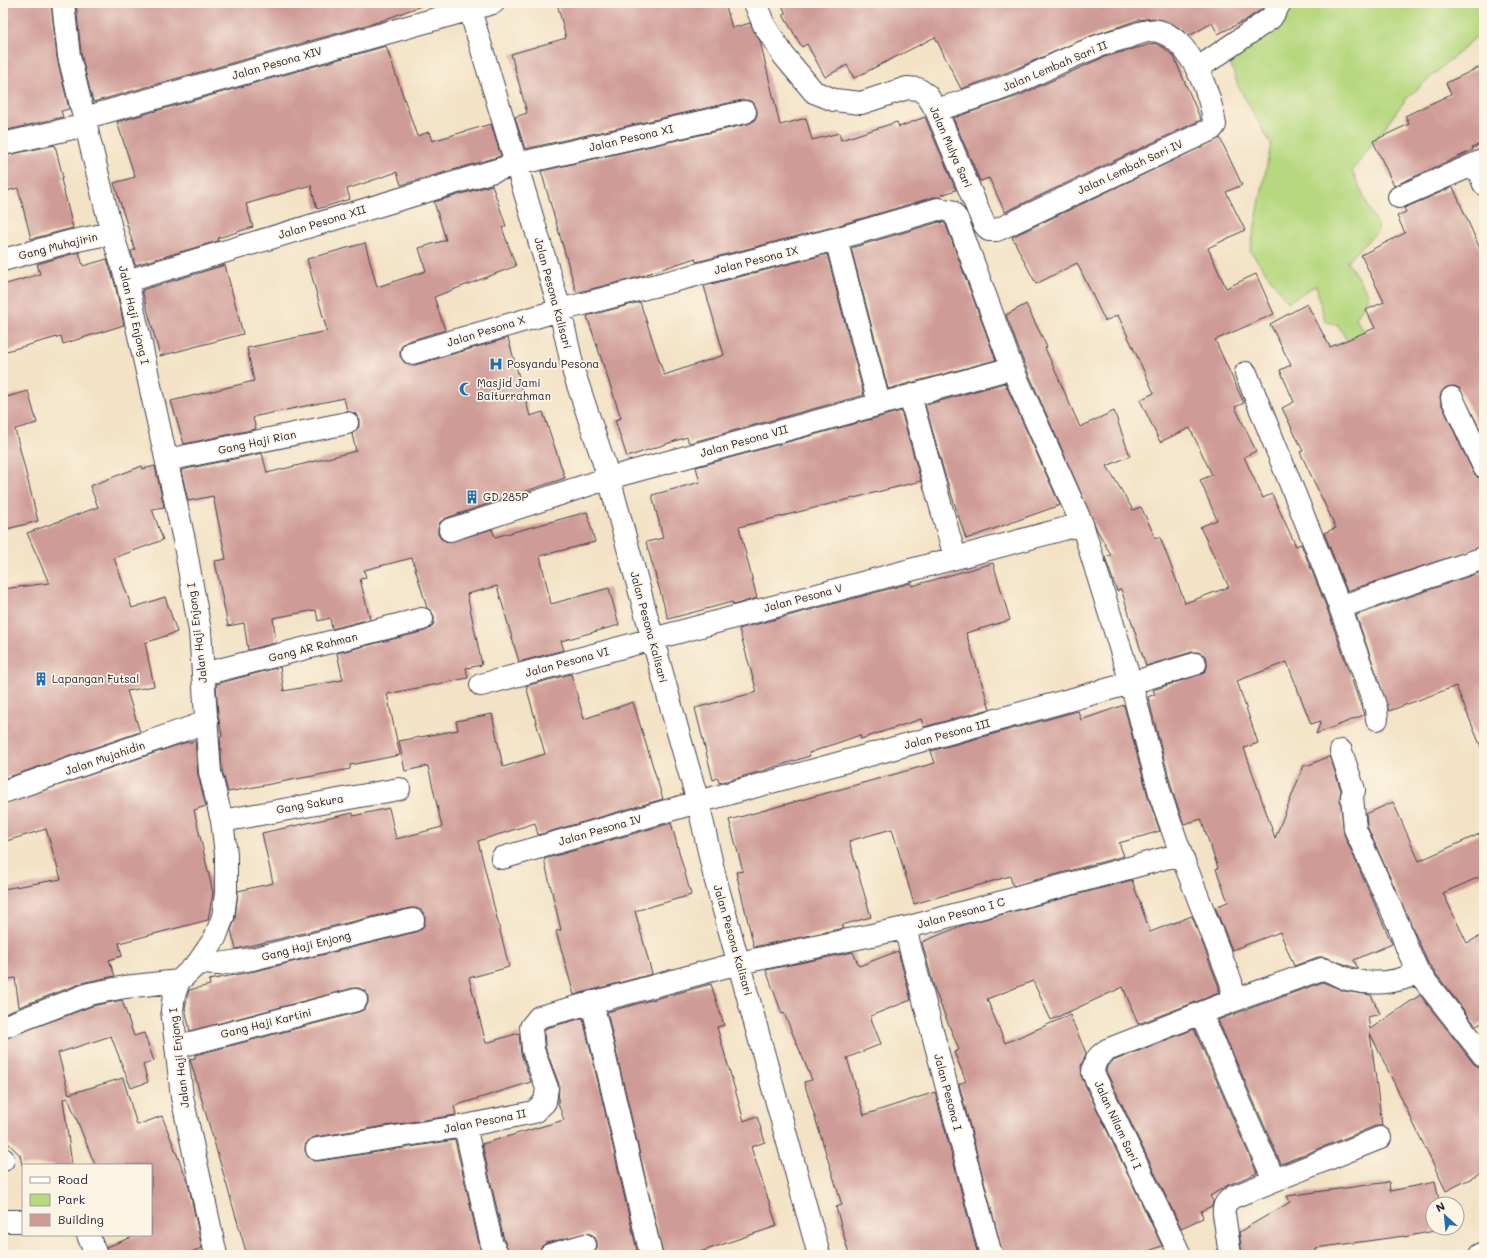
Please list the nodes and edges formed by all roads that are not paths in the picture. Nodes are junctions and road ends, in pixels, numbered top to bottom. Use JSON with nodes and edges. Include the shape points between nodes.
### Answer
{"nodes":[{"id":1,"x":63,"y":3,"type":"edge"},
{"id":2,"x":493,"y":3,"type":"edge"},
{"id":3,"x":755,"y":3,"type":"edge"},
{"id":4,"x":1280,"y":3,"type":"edge"},
{"id":5,"x":469,"y":6,"type":"edge"},
{"id":6,"x":1197,"y":69,"type":"junction"},
{"id":7,"x":936,"y":110,"type":"junction"},
{"id":8,"x":745,"y":112,"type":"dead end"},
{"id":9,"x":85,"y":121,"type":"junction"},
{"id":10,"x":3,"y":144,"type":"edge"},
{"id":11,"x":517,"y":164,"type":"junction"},
{"id":12,"x":1481,"y":170,"type":"edge"},
{"id":13,"x":1399,"y":197,"type":"dead end"},
{"id":14,"x":989,"y":230,"type":"joint"},
{"id":15,"x":112,"y":233,"type":"junction"},
{"id":16,"x":836,"y":239,"type":"junction"},
{"id":17,"x":3,"y":260,"type":"edge"},
{"id":18,"x":127,"y":281,"type":"junction"},
{"id":19,"x":560,"y":310,"type":"junction"},
{"id":20,"x":412,"y":353,"type":"dead end"},
{"id":21,"x":1012,"y":368,"type":"junction"},
{"id":22,"x":1246,"y":373,"type":"dead end"},
{"id":23,"x":910,"y":396,"type":"junction"},
{"id":24,"x":1452,"y":398,"type":"dead end"},
{"id":25,"x":879,"y":403,"type":"junction"},
{"id":26,"x":347,"y":423,"type":"dead end"},
{"id":27,"x":167,"y":460,"type":"junction"},
{"id":28,"x":1484,"y":467,"type":"edge"},
{"id":29,"x":609,"y":478,"type":"junction"},
{"id":30,"x":1082,"y":524,"type":"junction"},
{"id":31,"x":450,"y":530,"type":"dead end"},
{"id":32,"x":955,"y":557,"type":"junction"},
{"id":33,"x":1484,"y":558,"type":"edge"},
{"id":34,"x":1340,"y":607,"type":"junction"},
{"id":35,"x":422,"y":619,"type":"dead end"},
{"id":36,"x":652,"y":638,"type":"junction"},
{"id":37,"x":1195,"y":664,"type":"dead end"},
{"id":38,"x":203,"y":674,"type":"junction"},
{"id":39,"x":1131,"y":684,"type":"junction"},
{"id":40,"x":481,"y":685,"type":"dead end"},
{"id":41,"x":1377,"y":719,"type":"dead end"},
{"id":42,"x":207,"y":722,"type":"junction"},
{"id":43,"x":1341,"y":751,"type":"dead end"},
{"id":44,"x":399,"y":789,"type":"dead end"},
{"id":45,"x":3,"y":792,"type":"edge"},
{"id":46,"x":698,"y":802,"type":"junction"},
{"id":47,"x":222,"y":821,"type":"junction"},
{"id":48,"x":1181,"y":854,"type":"junction"},
{"id":49,"x":502,"y":858,"type":"dead end"},
{"id":50,"x":413,"y":920,"type":"dead end"},
{"id":51,"x":905,"y":928,"type":"junction"},
{"id":52,"x":198,"y":963,"type":"junction"},
{"id":53,"x":739,"y":963,"type":"junction"},
{"id":54,"x":1418,"y":972,"type":"junction"},
{"id":55,"x":179,"y":981,"type":"junction"},
{"id":56,"x":356,"y":1000,"type":"dead end"},
{"id":57,"x":592,"y":1002,"type":"junction"},
{"id":58,"x":1227,"y":1003,"type":"junction"},
{"id":59,"x":1201,"y":1013,"type":"junction"},
{"id":60,"x":3,"y":1027,"type":"edge"},
{"id":61,"x":176,"y":1047,"type":"junction"},
{"id":62,"x":1484,"y":1056,"type":"edge"},
{"id":63,"x":465,"y":1126,"type":"junction"},
{"id":64,"x":1380,"y":1138,"type":"dead end"},
{"id":65,"x":317,"y":1149,"type":"dead end"},
{"id":66,"x":1274,"y":1180,"type":"junction"},
{"id":67,"x":3,"y":1221,"type":"edge"},
{"id":68,"x":22,"y":1221,"type":"edge"},
{"id":69,"x":88,"y":1236,"type":"edge"},
{"id":70,"x":585,"y":1245,"type":"dead end"},
{"id":71,"x":1484,"y":1253,"type":"edge"},
{"id":72,"x":96,"y":1255,"type":"edge"},
{"id":73,"x":216,"y":1255,"type":"edge"},
{"id":74,"x":498,"y":1255,"type":"edge"},
{"id":75,"x":550,"y":1255,"type":"edge"},
{"id":76,"x":651,"y":1255,"type":"edge"},
{"id":77,"x":819,"y":1255,"type":"edge"},
{"id":78,"x":991,"y":1255,"type":"edge"},
{"id":79,"x":1180,"y":1255,"type":"edge"},
{"id":80,"x":1230,"y":1255,"type":"edge"},
{"id":81,"x":1480,"y":1255,"type":"edge"}],
"edges":[{"from":1,"to":9,"type":"street","name":"Jalan Haji Enjong I","via":[[69,56]]},
{"from":2,"to":5,"type":"street","name":"Jalan Pesona XIV"},
{"from":3,"to":7,"type":"street","name":"Jalan Mulya Sari","via":[[764,25],[784,56],[814,92],[834,100],[861,103],[907,88],[918,89],[927,95]]},
{"from":4,"to":6,"type":"street","via":[[1272,18]]},
{"from":5,"to":9,"type":"street","name":"Jalan Pesona XIV"},
{"from":5,"to":11,"type":"street","name":"Jalan Pesona Kalisari"},
{"from":6,"to":7,"type":"street","name":"Jalan Lembah Sari II","via":[[1187,52],[1171,37],[1156,31],[1140,33],[1090,49],[972,100]]},
{"from":6,"to":14,"type":"street","name":"Jalan Lembah Sari IV","via":[[1212,107],[1215,125],[1212,129],[997,230]]},
{"from":7,"to":14,"type":"street","name":"Jalan Mulya Sari","via":[[984,224]]},
{"from":8,"to":11,"type":"street","name":"Jalan Pesona XI"},
{"from":9,"to":10,"type":"street","name":"Jalan Pesona XIV"},
{"from":9,"to":15,"type":"street","name":"Jalan Haji Enjong I"},
{"from":11,"to":18,"type":"street","name":"Jalan Pesona XII"},
{"from":11,"to":19,"type":"street","name":"Jalan Pesona Kalisari"},
{"from":12,"to":13,"type":"street"},
{"from":15,"to":17,"type":"street","name":"Gang Muhajirin"},
{"from":15,"to":18,"type":"street","name":"Jalan Haji Enjong I"},
{"from":16,"to":19,"type":"street","name":"Jalan Pesona IX"},
{"from":16,"to":21,"type":"street","name":"Jalan Pesona IX","via":[[938,209],[951,211],[957,219]]},
{"from":16,"to":25,"type":"street"},
{"from":18,"to":27,"type":"street","name":"Jalan Haji Enjong I"},
{"from":19,"to":20,"type":"street","name":"Jalan Pesona X"},
{"from":19,"to":29,"type":"street","name":"Jalan Pesona Kalisari","via":[[574,373]]},
{"from":21,"to":23,"type":"street","name":"Jalan Pesona VII"},
{"from":21,"to":30,"type":"street"},
{"from":22,"to":34,"type":"street"},
{"from":23,"to":25,"type":"street","name":"Jalan Pesona VII"},
{"from":23,"to":32,"type":"street"},
{"from":24,"to":28,"type":"street"},
{"from":25,"to":29,"type":"street","name":"Jalan Pesona VII"},
{"from":26,"to":27,"type":"street","name":"Gang Haji Rian"},
{"from":27,"to":38,"type":"street","name":"Jalan Haji Enjong I","via":[[200,631]]},
{"from":29,"to":31,"type":"street","name":"Jalan Pesona VII"},
{"from":29,"to":36,"type":"street","name":"Jalan Pesona Kalisari"},
{"from":30,"to":32,"type":"street","name":"Jalan Pesona V"},
{"from":30,"to":39,"type":"street"},
{"from":32,"to":36,"type":"street","name":"Jalan Pesona V"},
{"from":33,"to":34,"type":"street"},
{"from":34,"to":41,"type":"street","via":[[1376,708]]},
{"from":35,"to":38,"type":"street","name":"Gang AR Rahman"},
{"from":36,"to":40,"type":"street","name":"Jalan Pesona VI"},
{"from":36,"to":46,"type":"street","name":"Jalan Pesona Kalisari"},
{"from":37,"to":39,"type":"street","name":"Jalan Pesona III"},
{"from":38,"to":42,"type":"street","name":"Jalan Haji Enjong I"},
{"from":39,"to":46,"type":"street","name":"Jalan Pesona III"},
{"from":39,"to":48,"type":"street","via":[[1162,797]]},
{"from":42,"to":45,"type":"street","name":"Jalan Mujahidin"},
{"from":42,"to":47,"type":"street","name":"Jalan Haji Enjong I","via":[[210,772]]},
{"from":43,"to":54,"type":"street","via":[[1354,790],[1352,796],[1355,829]]},
{"from":44,"to":47,"type":"street","name":"Gang Sakura"},
{"from":46,"to":49,"type":"street","name":"Jalan Pesona IV"},
{"from":46,"to":53,"type":"street","name":"Jalan Pesona Kalisari","via":[[714,874]]},
{"from":47,"to":52,"type":"street","name":"Jalan Haji Enjong I","via":[[226,854],[223,917],[215,938]]},
{"from":48,"to":51,"type":"street","name":"Jalan Pesona I C"},
{"from":48,"to":58,"type":"street","via":[[1231,982],[1233,994]]},
{"from":50,"to":52,"type":"street","name":"Gang Haji Enjong","via":[[252,959],[219,964]]},
{"from":51,"to":53,"type":"street","name":"Jalan Pesona I C"},
{"from":51,"to":78,"type":"street","name":"Jalan Pesona I"},
{"from":52,"to":55,"type":"street","name":"Jalan Haji Enjong I"},
{"from":53,"to":57,"type":"street","name":"Jalan Pesona II"},
{"from":53,"to":77,"type":"street","name":"Jalan Pesona Kalisari"},
{"from":54,"to":58,"type":"street","name":"Jalan Nilam Sari I","via":[[1402,980],[1367,983],[1350,980],[1333,971],[1322,969]]},
{"from":54,"to":62,"type":"street"},
{"from":55,"to":60,"type":"street","via":[[89,994]]},
{"from":55,"to":61,"type":"street","name":"Jalan Haji Enjong I","via":[[172,1010]]},
{"from":56,"to":61,"type":"street","name":"Gang Haji Kartini"},
{"from":57,"to":63,"type":"street","name":"Jalan Pesona II","via":[[538,1017],[531,1027],[533,1050],[547,1088],[545,1102],[534,1112]]},
{"from":57,"to":76,"type":"street"},
{"from":58,"to":59,"type":"street","name":"Jalan Nilam Sari I"},
{"from":59,"to":66,"type":"street"},
{"from":59,"to":79,"type":"street","name":"Jalan Nilam Sari I","via":[[1107,1050],[1097,1057],[1093,1073]]},
{"from":61,"to":73,"type":"street","name":"Jalan Haji Enjong I","via":[[182,1097]]},
{"from":63,"to":65,"type":"street","name":"Jalan Pesona II"},
{"from":63,"to":74,"type":"street","via":[[492,1245]]},
{"from":64,"to":66,"type":"street"},
{"from":66,"to":80,"type":"street","via":[[1233,1197],[1224,1207]]},
{"from":67,"to":68,"type":"street"},
{"from":69,"to":72,"type":"street"},
{"from":70,"to":75,"type":"street"},
{"from":71,"to":81,"type":"street"}]}
